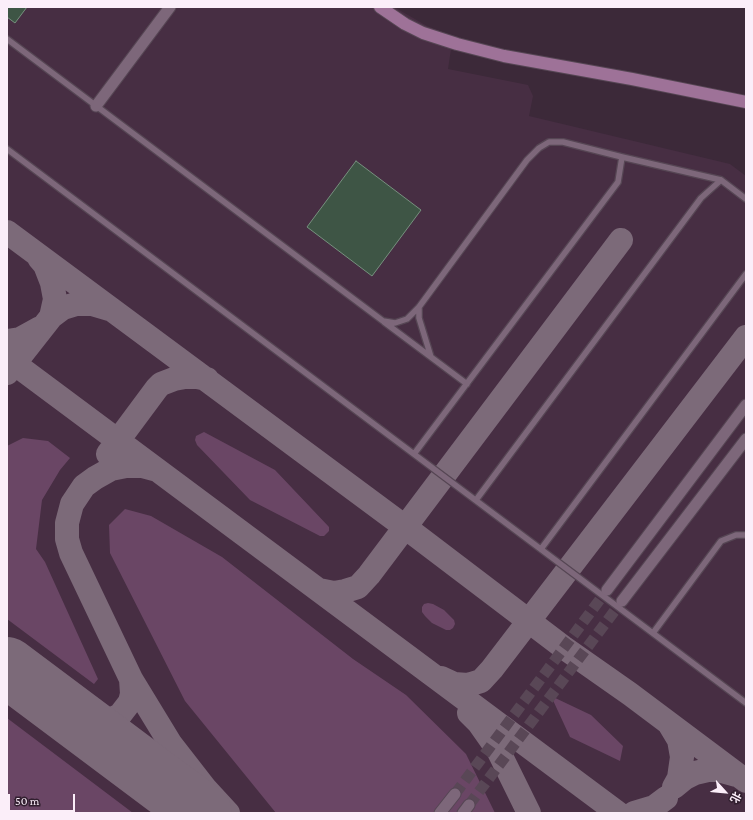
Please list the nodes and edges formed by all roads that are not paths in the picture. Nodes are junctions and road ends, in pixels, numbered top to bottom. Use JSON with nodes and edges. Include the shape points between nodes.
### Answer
{"nodes":[{"id":1,"x":170,"y":7,"type":"edge"},
{"id":2,"x":380,"y":7,"type":"edge"},
{"id":3,"x":7,"y":39,"type":"edge"},
{"id":4,"x":746,"y":102,"type":"edge"},
{"id":5,"x":96,"y":106,"type":"junction"},
{"id":6,"x":7,"y":149,"type":"edge"},
{"id":7,"x":622,"y":157,"type":"junction"},
{"id":8,"x":721,"y":180,"type":"junction"},
{"id":9,"x":746,"y":199,"type":"edge"},
{"id":10,"x":746,"y":274,"type":"edge"},
{"id":11,"x":418,"y":307,"type":"junction"},
{"id":12,"x":383,"y":321,"type":"junction"},
{"id":13,"x":431,"y":357,"type":"junction"},
{"id":14,"x":467,"y":384,"type":"junction"},
{"id":15,"x":746,"y":405,"type":"edge"},
{"id":16,"x":746,"y":439,"type":"edge"},
{"id":17,"x":414,"y":454,"type":"junction"},
{"id":18,"x":476,"y":500,"type":"junction"},
{"id":19,"x":746,"y":535,"type":"edge"},
{"id":20,"x":541,"y":549,"type":"junction"},
{"id":21,"x":607,"y":590,"type":"tunnel mouth"},
{"id":22,"x":622,"y":601,"type":"tunnel mouth"},
{"id":23,"x":653,"y":633,"type":"junction"},
{"id":24,"x":746,"y":703,"type":"edge"},
{"id":25,"x":455,"y":794,"type":"tunnel mouth"},
{"id":26,"x":440,"y":813,"type":"edge"}],
"edges":[{"from":1,"to":5,"type":"street"},
{"from":2,"to":4,"type":"street","via":[[423,33],[457,44]]},
{"from":3,"to":5,"type":"lane"},
{"from":5,"to":12,"type":"lane"},
{"from":6,"to":17,"type":"lane"},
{"from":7,"to":8,"type":"lane"},
{"from":7,"to":11,"type":"lane","via":[[563,142],[549,142],[539,148],[527,160]]},
{"from":7,"to":14,"type":"lane","via":[[618,182]]},
{"from":8,"to":9,"type":"lane"},
{"from":8,"to":18,"type":"lane","via":[[702,198]]},
{"from":10,"to":20,"type":"lane"},
{"from":11,"to":12,"type":"lane","via":[[407,319]]},
{"from":11,"to":13,"type":"lane"},
{"from":12,"to":13,"type":"lane"},
{"from":13,"to":14,"type":"lane"},
{"from":14,"to":17,"type":"lane"},
{"from":15,"to":21,"type":"street"},
{"from":16,"to":22,"type":"street"},
{"from":17,"to":18,"type":"lane"},
{"from":18,"to":20,"type":"lane"},
{"from":19,"to":23,"type":"lane","via":[[736,535],[721,541]]},
{"from":20,"to":23,"type":"lane"},
{"from":23,"to":24,"type":"lane"},
{"from":25,"to":26,"type":"street"}]}
